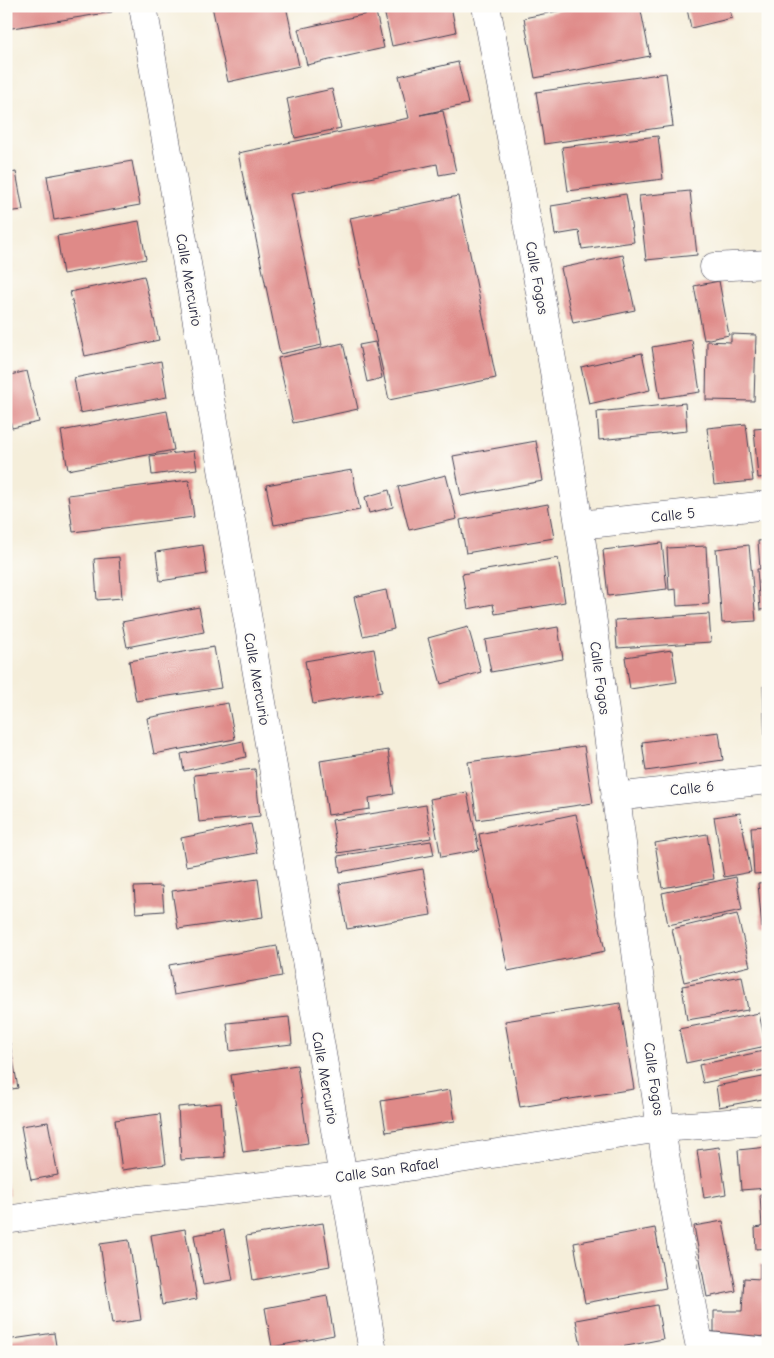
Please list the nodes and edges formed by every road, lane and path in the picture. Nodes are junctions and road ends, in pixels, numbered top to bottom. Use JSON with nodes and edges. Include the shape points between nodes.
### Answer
{"nodes":[{"id":1,"x":143,"y":6,"type":"edge"},
{"id":2,"x":486,"y":6,"type":"edge"},
{"id":3,"x":768,"y":264,"type":"edge"},
{"id":4,"x":714,"y":266,"type":"dead end"},
{"id":5,"x":768,"y":505,"type":"edge"},
{"id":6,"x":579,"y":525,"type":"junction"},
{"id":7,"x":768,"y":780,"type":"edge"},
{"id":8,"x":615,"y":797,"type":"junction"},
{"id":9,"x":768,"y":1120,"type":"edge"},
{"id":10,"x":661,"y":1128,"type":"junction"},
{"id":11,"x":342,"y":1177,"type":"junction"},
{"id":12,"x":6,"y":1220,"type":"edge"},
{"id":13,"x":700,"y":1347,"type":"edge"},
{"id":14,"x":768,"y":1350,"type":"edge"},
{"id":15,"x":373,"y":1352,"type":"edge"}],
"edges":[{"from":1,"to":11,"type":"street","name":"Calle Mercurio"},
{"from":2,"to":6,"type":"street","name":"Calle Fogos"},
{"from":3,"to":4,"type":"street"},
{"from":5,"to":6,"type":"street","name":"Calle 5"},
{"from":6,"to":8,"type":"street","name":"Calle Fogos"},
{"from":7,"to":8,"type":"street","name":"Calle 6"},
{"from":8,"to":10,"type":"street","name":"Calle Fogos"},
{"from":9,"to":10,"type":"street","name":"Calle San Rafael"},
{"from":10,"to":11,"type":"street","name":"Calle San Rafael"},
{"from":10,"to":13,"type":"street","name":"Calle Fogos"},
{"from":11,"to":12,"type":"street","name":"Calle San Rafael","via":[[140,1200]]},
{"from":11,"to":15,"type":"street","name":"Calle Mercurio"},
{"from":13,"to":14,"type":"lane"}]}
